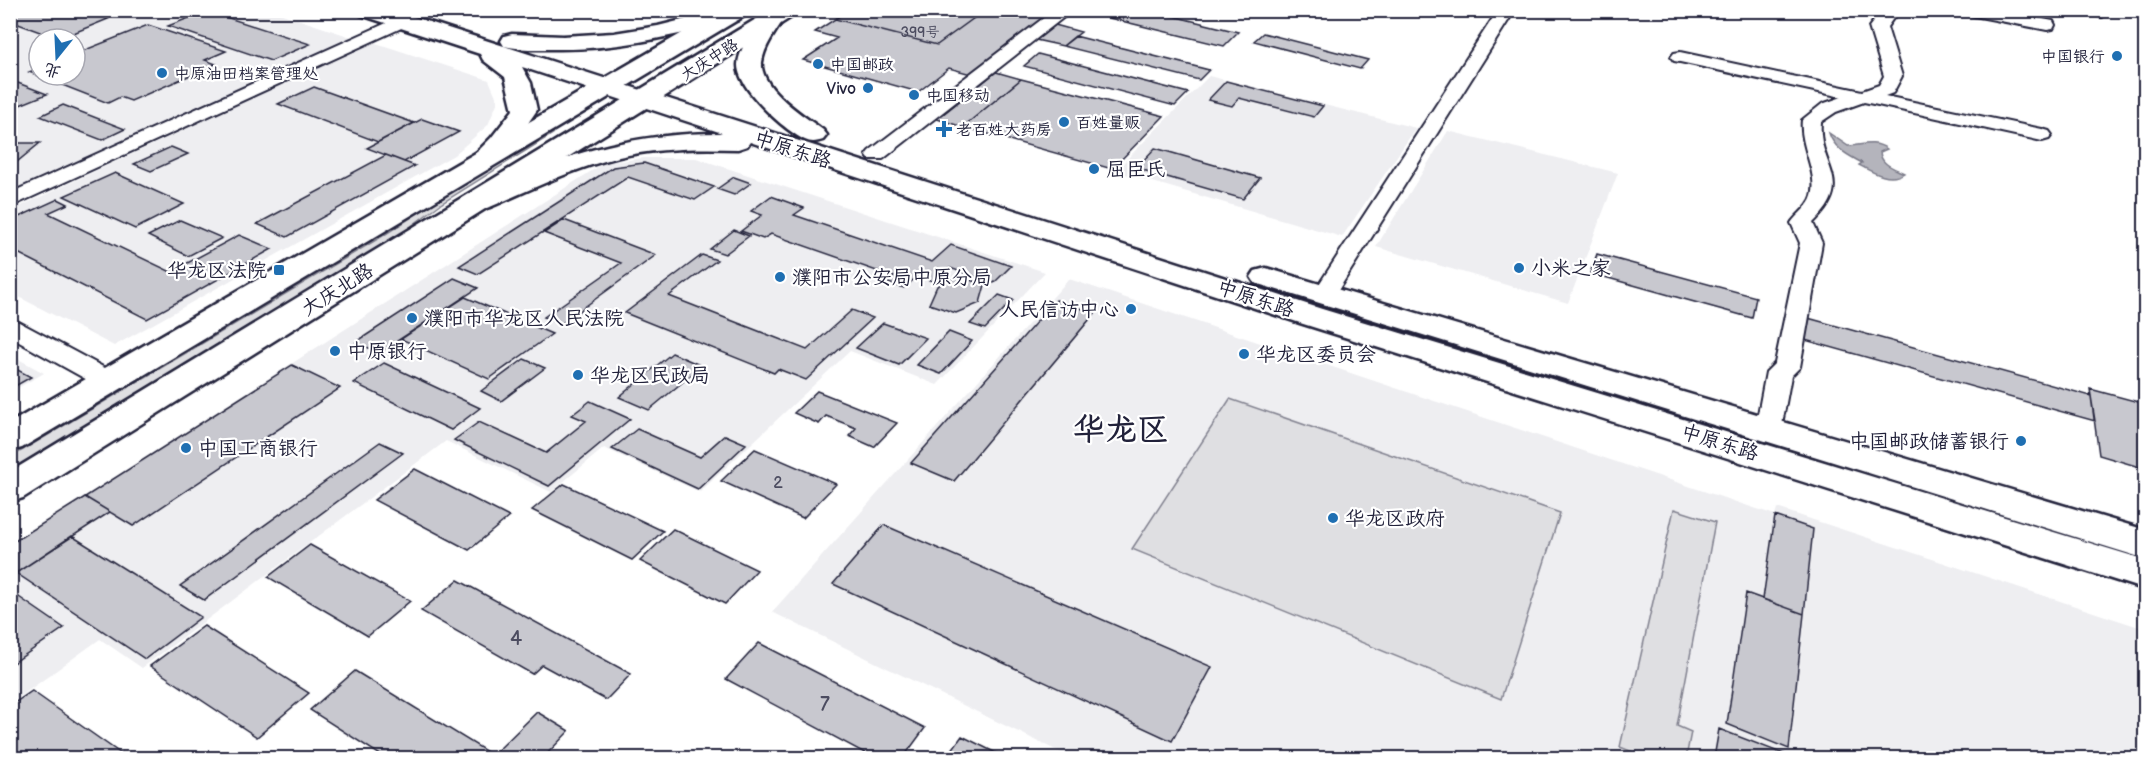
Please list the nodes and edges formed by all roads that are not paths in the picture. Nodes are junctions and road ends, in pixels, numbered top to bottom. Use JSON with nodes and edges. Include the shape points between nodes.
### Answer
{"nodes":[{"id":1,"x":369,"y":10,"type":"edge"},
{"id":2,"x":1065,"y":10,"type":"edge"},
{"id":3,"x":1507,"y":10,"type":"edge"},
{"id":4,"x":1891,"y":10,"type":"edge"},
{"id":5,"x":1969,"y":10,"type":"edge"},
{"id":6,"x":734,"y":13,"type":"edge"},
{"id":7,"x":780,"y":15,"type":"edge"},
{"id":8,"x":408,"y":16,"type":"edge"},
{"id":9,"x":2047,"y":25,"type":"dead end"},
{"id":10,"x":512,"y":41,"type":"junction"},
{"id":11,"x":474,"y":45,"type":"junction"},
{"id":12,"x":1680,"y":57,"type":"dead end"},
{"id":13,"x":635,"y":88,"type":"junction"},
{"id":14,"x":1865,"y":97,"type":"junction"},
{"id":15,"x":814,"y":135,"type":"junction"},
{"id":16,"x":2042,"y":135,"type":"dead end"},
{"id":17,"x":775,"y":143,"type":"junction"},
{"id":18,"x":876,"y":155,"type":"junction"},
{"id":19,"x":478,"y":164,"type":"junction"},
{"id":20,"x":10,"y":201,"type":"edge"},
{"id":21,"x":480,"y":201,"type":"junction"},
{"id":22,"x":1324,"y":295,"type":"junction"},
{"id":23,"x":10,"y":327,"type":"edge"},
{"id":24,"x":110,"y":381,"type":"junction"},
{"id":25,"x":1768,"y":430,"type":"junction"},
{"id":26,"x":10,"y":439,"type":"edge"},
{"id":27,"x":10,"y":489,"type":"edge"},
{"id":28,"x":2145,"y":545,"type":"edge"},
{"id":29,"x":2145,"y":575,"type":"edge"}],
"edges":[{"from":1,"to":8,"type":"main road","name":"中原东路"},
{"from":2,"to":18,"type":"street"},
{"from":3,"to":22,"type":"street"},
{"from":4,"to":14,"type":"street","via":[[1878,27],[1892,81],[1886,89]]},
{"from":5,"to":9,"type":"street"},
{"from":6,"to":10,"type":"main road","via":[[646,36]]},
{"from":6,"to":13,"type":"main road","name":"大庆中路"},
{"from":7,"to":13,"type":"main road","name":"大庆中路"},
{"from":7,"to":15,"type":"main road","via":[[755,47],[750,66],[756,85]]},
{"from":8,"to":10,"type":"main road","name":"中原东路"},
{"from":8,"to":11,"type":"main road","name":"中原东路"},
{"from":8,"to":20,"type":"street"},
{"from":10,"to":13,"type":"main road","name":"中原东路"},
{"from":11,"to":13,"type":"main road","name":"中原东路"},
{"from":11,"to":19,"type":"main road","via":[[512,68],[522,86],[525,110]]},
{"from":12,"to":14,"type":"street"},
{"from":13,"to":15,"type":"main road","name":"中原东路"},
{"from":13,"to":17,"type":"main road","name":"中原东路"},
{"from":13,"to":19,"type":"main road","name":"大庆北路"},
{"from":13,"to":21,"type":"main road","name":"大庆北路"},
{"from":14,"to":16,"type":"street"},
{"from":14,"to":25,"type":"street","via":[[1829,108],[1816,117],[1810,128],[1811,145],[1824,186],[1818,206],[1802,222],[1811,243],[1786,367],[1779,372]]},
{"from":15,"to":18,"type":"main road","name":"中原东路"},
{"from":17,"to":21,"type":"main road","via":[[706,140],[606,152]]},
{"from":17,"to":29,"type":"main road","name":"中原东路","via":[[1311,316]]},
{"from":18,"to":22,"type":"main road","name":"中原东路"},
{"from":19,"to":24,"type":"main road","name":"大庆北路"},
{"from":21,"to":27,"type":"main road","name":"大庆北路"},
{"from":22,"to":25,"type":"main road","name":"中原东路"},
{"from":23,"to":24,"type":"street"},
{"from":24,"to":26,"type":"main road","name":"大庆北路"},
{"from":25,"to":28,"type":"main road","name":"中原东路"}]}
